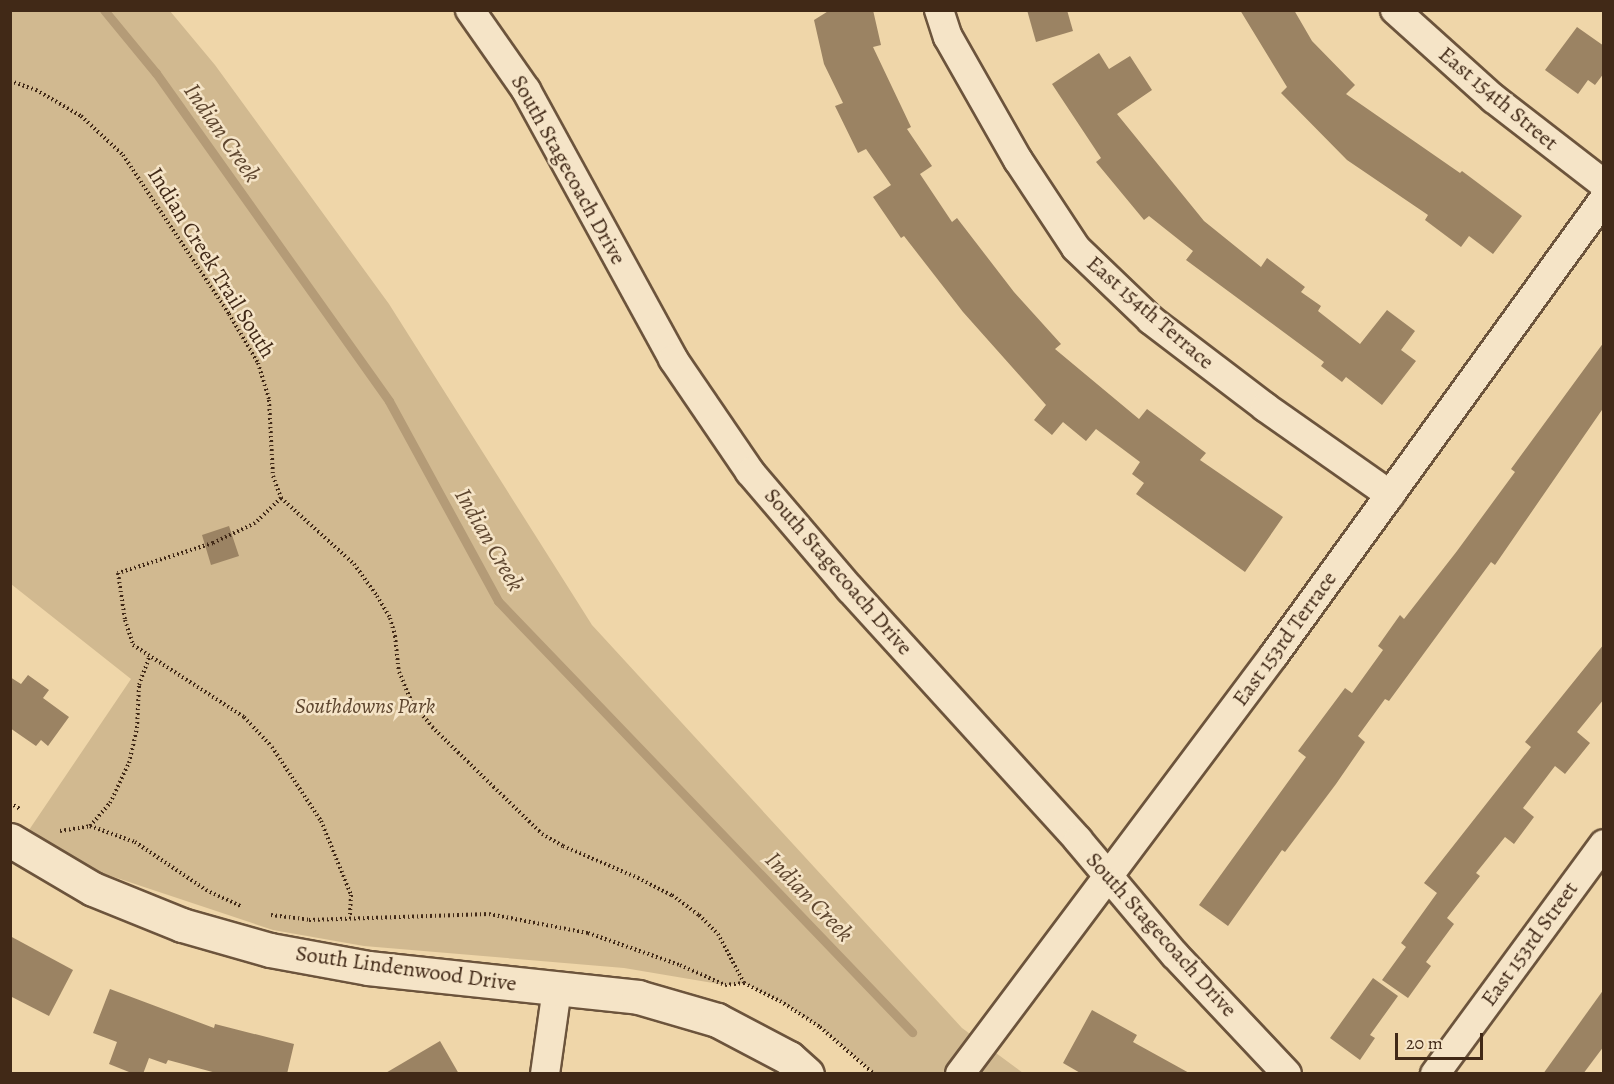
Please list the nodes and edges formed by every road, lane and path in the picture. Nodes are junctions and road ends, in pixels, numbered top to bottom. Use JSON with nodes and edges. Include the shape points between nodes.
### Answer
{"nodes":[{"id":1,"x":470,"y":10,"type":"edge"},
{"id":2,"x":939,"y":10,"type":"edge"},
{"id":3,"x":1395,"y":10,"type":"edge"},
{"id":4,"x":10,"y":81,"type":"edge"},
{"id":5,"x":1604,"y":184,"type":"edge"},
{"id":6,"x":1604,"y":199,"type":"edge"},
{"id":7,"x":1389,"y":495,"type":"junction"},
{"id":8,"x":281,"y":498,"type":"junction"},
{"id":9,"x":149,"y":657,"type":"junction"},
{"id":10,"x":10,"y":803,"type":"edge"},
{"id":11,"x":19,"y":826,"type":"edge"},
{"id":12,"x":90,"y":826,"type":"junction"},
{"id":13,"x":54,"y":829,"type":"dead end"},
{"id":14,"x":1604,"y":844,"type":"edge"},
{"id":15,"x":1109,"y":877,"type":"junction"},
{"id":16,"x":245,"y":909,"type":"dead end"},
{"id":17,"x":266,"y":914,"type":"dead end"},
{"id":18,"x":350,"y":916,"type":"junction"},
{"id":19,"x":744,"y":982,"type":"junction"},
{"id":20,"x":557,"y":989,"type":"junction"},
{"id":21,"x":545,"y":1074,"type":"edge"},
{"id":22,"x":807,"y":1074,"type":"edge"},
{"id":23,"x":874,"y":1074,"type":"edge"},
{"id":24,"x":960,"y":1074,"type":"edge"},
{"id":25,"x":1287,"y":1074,"type":"edge"},
{"id":26,"x":1435,"y":1074,"type":"edge"}],
"edges":[{"from":1,"to":15,"type":"street","name":"South Stagecoach Drive","via":[[526,90],[673,358],[750,472]]},
{"from":2,"to":7,"type":"street","name":"East 154th Terrace","via":[[948,38],[1012,150],[1076,248],[1151,320]]},
{"from":3,"to":5,"type":"street","name":"East 154th Street","via":[[1494,99]]},
{"from":4,"to":8,"type":"path","name":"Indian Creek Trail South","via":[[36,90],[81,116],[123,155],[229,314],[258,363],[269,400],[273,476]]},
{"from":6,"to":7,"type":"street","name":"East 153rd Terrace"},
{"from":7,"to":15,"type":"street","name":"East 153rd Terrace"},
{"from":8,"to":9,"type":"path","via":[[255,523],[213,543],[118,573],[133,645]]},
{"from":8,"to":19,"type":"path","via":[[354,564],[377,596],[390,618],[399,672],[412,702],[432,728],[542,834],[672,895],[699,915],[718,934]]},
{"from":9,"to":12,"type":"path","via":[[139,685],[138,728],[129,763],[110,803]]},
{"from":9,"to":18,"type":"path","via":[[244,717],[272,747],[321,821],[351,895]]},
{"from":10,"to":11,"type":"path"},
{"from":11,"to":20,"type":"street","name":"South Lindenwood Drive","via":[[93,889],[182,925],[270,950],[368,968]]},
{"from":12,"to":13,"type":"path","via":[[63,832]]},
{"from":12,"to":16,"type":"path","via":[[135,842],[206,890]]},
{"from":14,"to":26,"type":"street","name":"East 153rd Street"},
{"from":15,"to":24,"type":"street","name":"East 153rd Terrace"},
{"from":15,"to":25,"type":"street","name":"South Stagecoach Drive","via":[[1175,955]]},
{"from":17,"to":18,"type":"path","via":[[309,920]]},
{"from":18,"to":19,"type":"path","via":[[489,914],[588,933],[725,985]]},
{"from":19,"to":23,"type":"path","via":[[820,1027]]},
{"from":20,"to":21,"type":"street"},
{"from":20,"to":22,"type":"street","name":"South Lindenwood Drive","via":[[638,997],[717,1020],[789,1058]]}]}
